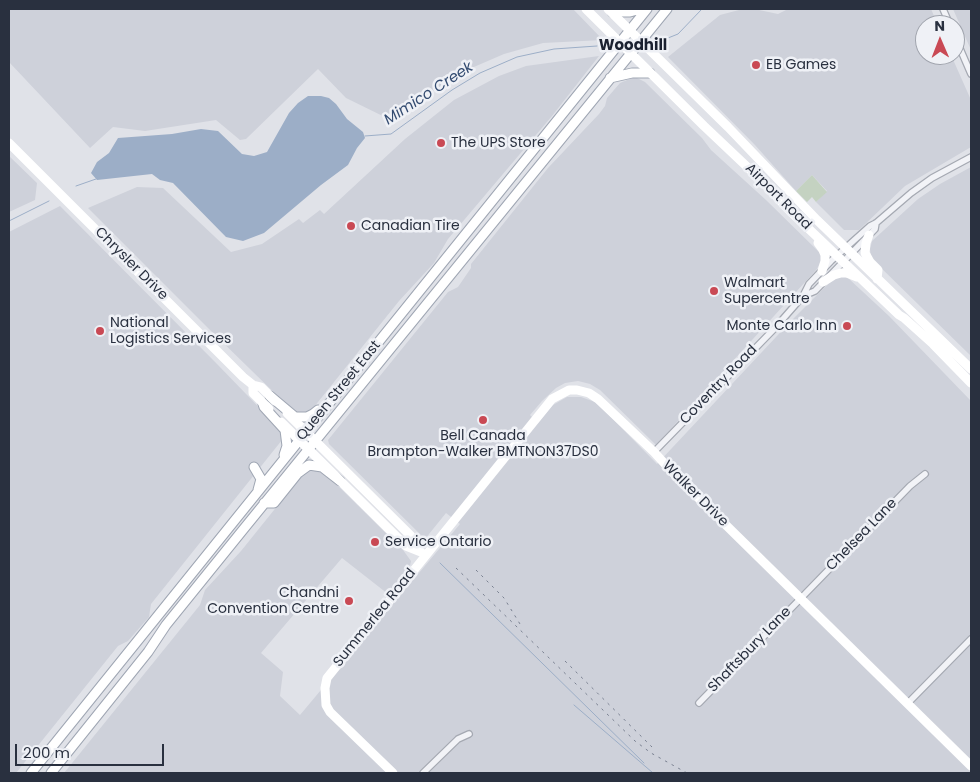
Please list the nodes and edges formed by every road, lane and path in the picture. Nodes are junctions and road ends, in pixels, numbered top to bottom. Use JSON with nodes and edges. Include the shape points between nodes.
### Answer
{"nodes":[{"id":1,"x":586,"y":9,"type":"edge"},
{"id":2,"x":641,"y":9,"type":"edge"},
{"id":3,"x":647,"y":9,"type":"edge"},
{"id":4,"x":667,"y":9,"type":"edge"},
{"id":5,"x":610,"y":11,"type":"edge"},
{"id":6,"x":630,"y":30,"type":"junction"},
{"id":7,"x":640,"y":41,"type":"junction"},
{"id":8,"x":620,"y":42,"type":"junction"},
{"id":9,"x":630,"y":53,"type":"junction"},
{"id":10,"x":965,"y":60,"type":"edge"},
{"id":11,"x":650,"y":73,"type":"junction"},
{"id":12,"x":971,"y":74,"type":"edge"},
{"id":13,"x":610,"y":78,"type":"junction"},
{"id":14,"x":9,"y":143,"type":"edge"},
{"id":15,"x":971,"y":157,"type":"edge"},
{"id":16,"x":876,"y":223,"type":"junction"},
{"id":17,"x":810,"y":230,"type":"junction"},
{"id":18,"x":869,"y":235,"type":"junction"},
{"id":19,"x":849,"y":251,"type":"junction"},
{"id":20,"x":840,"y":259,"type":"junction"},
{"id":21,"x":822,"y":271,"type":"junction"},
{"id":22,"x":877,"y":279,"type":"junction"},
{"id":23,"x":823,"y":282,"type":"junction"},
{"id":24,"x":864,"y":282,"type":"junction"},
{"id":25,"x":803,"y":296,"type":"junction"},
{"id":26,"x":971,"y":369,"type":"edge"},
{"id":27,"x":971,"y":383,"type":"edge"},
{"id":28,"x":253,"y":385,"type":"junction"},
{"id":29,"x":337,"y":392,"type":"junction"},
{"id":30,"x":270,"y":396,"type":"junction"},
{"id":31,"x":263,"y":404,"type":"junction"},
{"id":32,"x":306,"y":431,"type":"junction"},
{"id":33,"x":299,"y":440,"type":"junction"},
{"id":34,"x":315,"y":440,"type":"junction"},
{"id":35,"x":308,"y":449,"type":"junction"},
{"id":36,"x":654,"y":452,"type":"junction"},
{"id":37,"x":272,"y":473,"type":"junction"},
{"id":38,"x":925,"y":474,"type":"dead end"},
{"id":39,"x":340,"y":481,"type":"junction"},
{"id":40,"x":258,"y":491,"type":"junction"},
{"id":41,"x":264,"y":503,"type":"junction"},
{"id":42,"x":421,"y":553,"type":"junction"},
{"id":43,"x":801,"y":598,"type":"junction"},
{"id":44,"x":971,"y":639,"type":"edge"},
{"id":45,"x":699,"y":703,"type":"dead end"},
{"id":46,"x":908,"y":703,"type":"junction"},
{"id":47,"x":469,"y":734,"type":"dead end"},
{"id":48,"x":971,"y":766,"type":"edge"},
{"id":49,"x":31,"y":773,"type":"edge"},
{"id":50,"x":51,"y":773,"type":"edge"},
{"id":51,"x":394,"y":773,"type":"edge"},
{"id":52,"x":423,"y":773,"type":"edge"}],
"edges":[{"from":1,"to":8,"type":"main road","name":"Airport Road"},
{"from":2,"to":5,"type":"main road"},
{"from":3,"to":6,"type":"main road","name":"Queen Street East"},
{"from":4,"to":7,"type":"main road","name":"Queen Street East"},
{"from":5,"to":6,"type":"main road","name":"Airport Road"},
{"from":6,"to":7,"type":"main road","name":"Airport Road"},
{"from":6,"to":8,"type":"main road","name":"Queen Street East"},
{"from":7,"to":9,"type":"main road","name":"Queen Street East"},
{"from":7,"to":19,"type":"main road","name":"Airport Road"},
{"from":8,"to":9,"type":"main road","name":"Airport Road"},
{"from":8,"to":29,"type":"main road","name":"Queen Street East"},
{"from":9,"to":11,"type":"main road","name":"Airport Road"},
{"from":9,"to":13,"type":"main road","name":"Queen Street East"},
{"from":10,"to":12,"type":"street"},
{"from":11,"to":13,"type":"main road"},
{"from":11,"to":17,"type":"main road","name":"Airport Road"},
{"from":13,"to":34,"type":"main road","name":"Queen Street East"},
{"from":14,"to":28,"type":"main road","name":"Chrysler Drive","via":[[218,354]]},
{"from":15,"to":16,"type":"street","via":[[932,178]]},
{"from":16,"to":18,"type":"street"},
{"from":16,"to":19,"type":"street"},
{"from":17,"to":20,"type":"main road","name":"Airport Road"},
{"from":17,"to":21,"type":"main road","via":[[825,255]]},
{"from":18,"to":19,"type":"street"},
{"from":18,"to":22,"type":"main road","via":[[865,253],[878,270]]},
{"from":19,"to":20,"type":"street","name":"Coventry Road"},
{"from":19,"to":22,"type":"main road","name":"Airport Road"},
{"from":20,"to":21,"type":"street","name":"Coventry Road"},
{"from":20,"to":23,"type":"street","name":"Coventry Road"},
{"from":20,"to":24,"type":"main road","name":"Airport Road"},
{"from":21,"to":25,"type":"street","name":"Coventry Road"},
{"from":22,"to":26,"type":"main road","name":"Airport Road"},
{"from":23,"to":24,"type":"main road","via":[[834,274],[843,273]]},
{"from":23,"to":25,"type":"street","name":"Coventry Road","via":[[815,291]]},
{"from":24,"to":27,"type":"main road","name":"Airport Road"},
{"from":25,"to":36,"type":"street","name":"Coventry Road"},
{"from":28,"to":30,"type":"main road","name":"Chrysler Drive","via":[[261,387]]},
{"from":28,"to":31,"type":"main road","name":"Chrysler Drive","via":[[253,393]]},
{"from":29,"to":30,"type":"main road","via":[[332,393],[314,414],[303,418],[292,415]]},
{"from":29,"to":32,"type":"main road","name":"Queen Street East"},
{"from":30,"to":32,"type":"main road","name":"Chrysler Drive"},
{"from":31,"to":33,"type":"main road","name":"Chrysler Drive"},
{"from":31,"to":37,"type":"main road","via":[[283,426],[286,436],[286,450]]},
{"from":32,"to":33,"type":"main road","name":"Queen Street East"},
{"from":32,"to":34,"type":"main road","name":"Chrysler Drive"},
{"from":33,"to":35,"type":"main road","name":"Chrysler Drive"},
{"from":33,"to":37,"type":"main road","name":"Queen Street East"},
{"from":34,"to":35,"type":"main road","name":"Queen Street East"},
{"from":34,"to":42,"type":"main road","name":"Chrysler Drive","via":[[413,538]]},
{"from":35,"to":39,"type":"main road","name":"Chrysler Drive"},
{"from":35,"to":41,"type":"main road","name":"Queen Street East"},
{"from":36,"to":42,"type":"main road","name":"Walker Drive","via":[[598,398],[577,390],[559,394]]},
{"from":36,"to":43,"type":"main road","name":"Walker Drive"},
{"from":37,"to":40,"type":"main road","name":"Queen Street East"},
{"from":37,"to":40,"type":"main road","via":[[254,467],[261,479]]},
{"from":38,"to":43,"type":"street","name":"Chelsea Lane"},
{"from":39,"to":41,"type":"main road","via":[[322,467],[309,465],[301,469],[274,503]]},
{"from":39,"to":42,"type":"main road","via":[[406,546]]},
{"from":40,"to":49,"type":"main road","name":"Queen Street East"},
{"from":41,"to":50,"type":"main road","name":"Queen Street East"},
{"from":42,"to":51,"type":"main road","name":"Summerlea Road","via":[[334,668],[325,688],[330,712]]},
{"from":43,"to":45,"type":"street","name":"Shaftsbury Lane"},
{"from":43,"to":46,"type":"main road","name":"Walker Drive"},
{"from":44,"to":46,"type":"street"},
{"from":46,"to":48,"type":"main road","name":"Walker Drive"},
{"from":47,"to":52,"type":"street","via":[[458,739]]}]}
